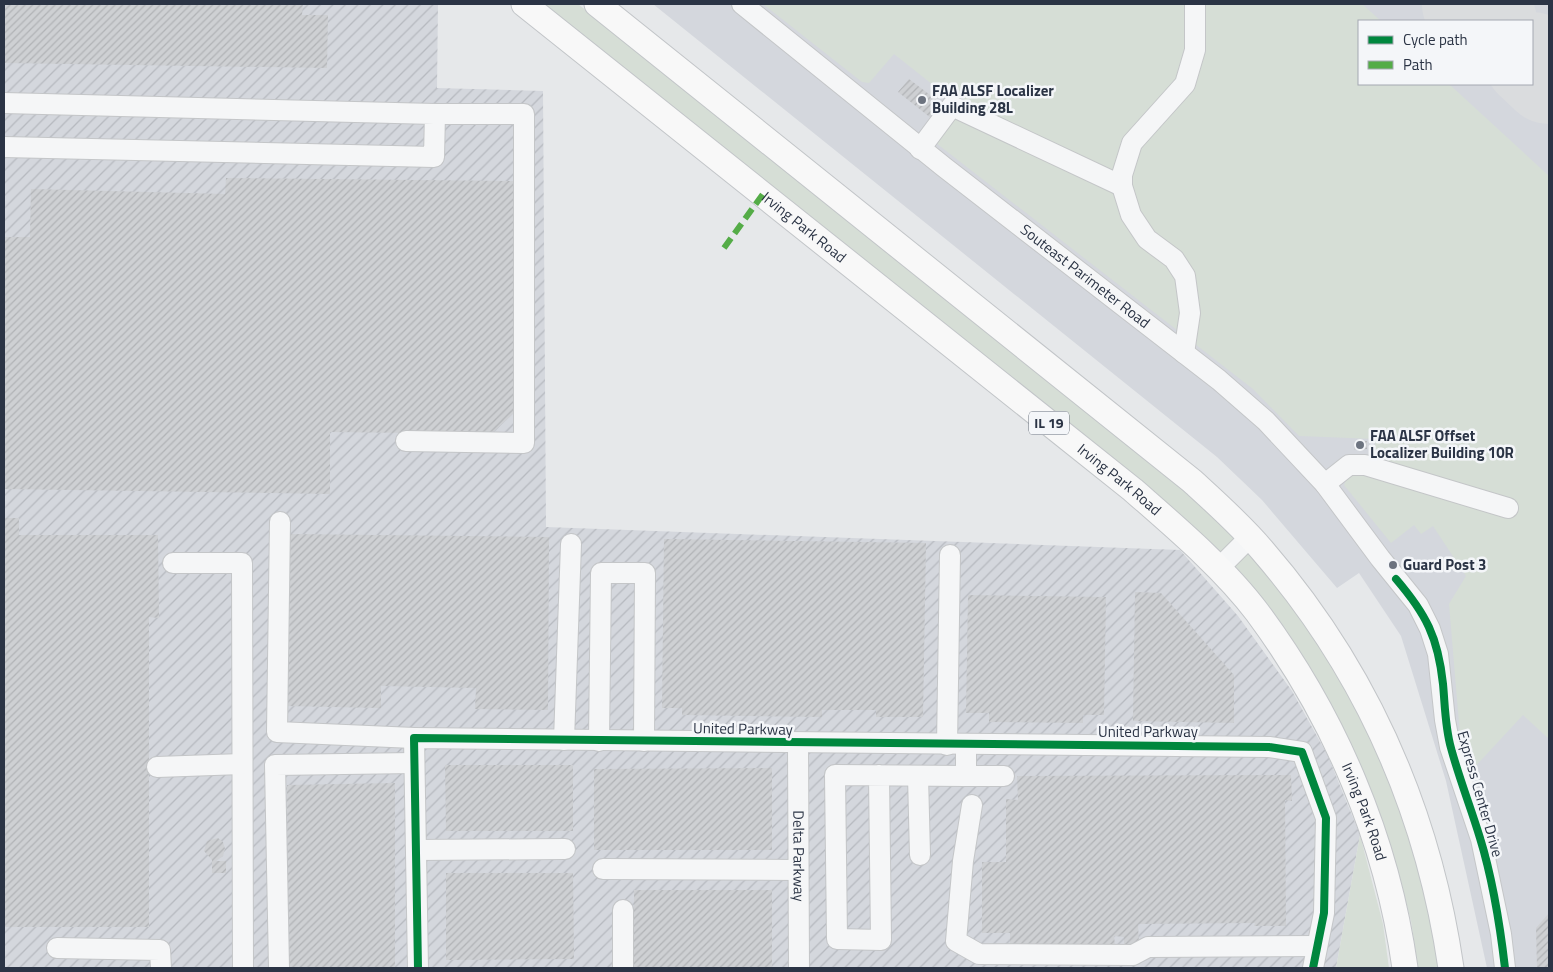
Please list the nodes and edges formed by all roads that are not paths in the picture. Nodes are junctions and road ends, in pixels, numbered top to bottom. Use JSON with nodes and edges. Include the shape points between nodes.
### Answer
{"nodes":[{"id":1,"x":524,"y":4,"type":"edge"},
{"id":2,"x":596,"y":4,"type":"edge"},
{"id":3,"x":742,"y":4,"type":"edge"},
{"id":4,"x":1195,"y":4,"type":"edge"},
{"id":5,"x":4,"y":103,"type":"edge"},
{"id":6,"x":435,"y":114,"type":"junction"},
{"id":7,"x":4,"y":147,"type":"edge"},
{"id":8,"x":920,"y":148,"type":"junction"},
{"id":9,"x":1122,"y":186,"type":"junction"},
{"id":10,"x":1184,"y":353,"type":"junction"},
{"id":11,"x":406,"y":441,"type":"dead end"},
{"id":12,"x":1325,"y":484,"type":"junction"},
{"id":13,"x":1508,"y":508,"type":"dead end"},
{"id":14,"x":280,"y":522,"type":"dead end"},
{"id":15,"x":1250,"y":537,"type":"junction"},
{"id":16,"x":571,"y":544,"type":"dead end"},
{"id":17,"x":950,"y":555,"type":"dead end"},
{"id":18,"x":173,"y":564,"type":"dead end"},
{"id":19,"x":1218,"y":569,"type":"junction"},
{"id":20,"x":1396,"y":579,"type":"joint"},
{"id":21,"x":414,"y":738,"type":"junction"},
{"id":22,"x":564,"y":740,"type":"junction"},
{"id":23,"x":599,"y":741,"type":"junction"},
{"id":24,"x":644,"y":741,"type":"junction"},
{"id":25,"x":798,"y":744,"type":"junction"},
{"id":26,"x":956,"y":745,"type":"junction"},
{"id":27,"x":414,"y":762,"type":"junction"},
{"id":28,"x":242,"y":764,"type":"junction"},
{"id":29,"x":157,"y":767,"type":"dead end"},
{"id":30,"x":879,"y":776,"type":"junction"},
{"id":31,"x":918,"y":776,"type":"junction"},
{"id":32,"x":966,"y":776,"type":"junction"},
{"id":33,"x":1004,"y":776,"type":"dead end"},
{"id":34,"x":972,"y":805,"type":"dead end"},
{"id":35,"x":416,"y":850,"type":"junction"},
{"id":36,"x":565,"y":850,"type":"dead end"},
{"id":37,"x":920,"y":855,"type":"dead end"},
{"id":38,"x":603,"y":869,"type":"dead end"},
{"id":39,"x":798,"y":870,"type":"junction"},
{"id":40,"x":623,"y":910,"type":"dead end"},
{"id":41,"x":1317,"y":946,"type":"junction"},
{"id":42,"x":57,"y":948,"type":"dead end"},
{"id":43,"x":161,"y":968,"type":"edge"},
{"id":44,"x":243,"y":968,"type":"edge"},
{"id":45,"x":279,"y":968,"type":"edge"},
{"id":46,"x":418,"y":968,"type":"edge"},
{"id":47,"x":623,"y":968,"type":"edge"},
{"id":48,"x":799,"y":968,"type":"edge"},
{"id":49,"x":1313,"y":968,"type":"edge"},
{"id":50,"x":1406,"y":968,"type":"edge"},
{"id":51,"x":1451,"y":968,"type":"edge"},
{"id":52,"x":1505,"y":968,"type":"edge"}],
"edges":[{"from":1,"to":19,"type":"main road","name":"Irving Park Road","number":"IL 19","via":[[1133,490]]},
{"from":2,"to":15,"type":"main road","via":[[1184,475]]},
{"from":3,"to":8,"type":"street","name":"Souteast Parimeter Road"},
{"from":4,"to":9,"type":"street","via":[[1195,50],[1185,84],[1132,143]]},
{"from":5,"to":6,"type":"street"},
{"from":6,"to":7,"type":"street","via":[[434,157]]},
{"from":6,"to":11,"type":"street","via":[[524,114],[524,443]]},
{"from":8,"to":9,"type":"street","via":[[952,106]]},
{"from":8,"to":10,"type":"street","name":"Souteast Parimeter Road"},
{"from":9,"to":10,"type":"street","via":[[1131,215],[1147,239],[1174,259],[1185,276],[1190,313]]},
{"from":10,"to":12,"type":"street","name":"Souteast Parimeter Road","via":[[1266,421]]},
{"from":12,"to":13,"type":"street","via":[[1349,465],[1366,465]]},
{"from":12,"to":20,"type":"street","name":"Souteast Parimeter Road"},
{"from":14,"to":21,"type":"street","name":"United Parkway","via":[[278,732]]},
{"from":15,"to":19,"type":"street"},
{"from":15,"to":51,"type":"main road","via":[[1328,637],[1386,742],[1421,831],[1437,887]]},
{"from":16,"to":22,"type":"street"},
{"from":17,"to":26,"type":"street"},
{"from":18,"to":28,"type":"street","via":[[242,563]]},
{"from":19,"to":50,"type":"main road","name":"Irving Park Road","number":"IL 19","via":[[1256,611],[1295,669],[1336,740],[1369,818],[1389,882]]},
{"from":20,"to":52,"type":"street","name":"Express Center Drive","via":[[1418,605],[1438,654],[1450,747],[1481,839]]},
{"from":21,"to":22,"type":"street","name":"United Parkway"},
{"from":21,"to":27,"type":"street"},
{"from":22,"to":23,"type":"street","name":"United Parkway"},
{"from":23,"to":24,"type":"street","name":"United Parkway"},
{"from":23,"to":24,"type":"street","via":[[601,573],[645,573]]},
{"from":24,"to":25,"type":"street","name":"United Parkway"},
{"from":25,"to":26,"type":"street","name":"United Parkway"},
{"from":25,"to":39,"type":"street","name":"Delta Parkway"},
{"from":26,"to":32,"type":"street"},
{"from":26,"to":41,"type":"street","name":"United Parkway","via":[[1268,747],[1302,752],[1326,818],[1324,913]]},
{"from":27,"to":35,"type":"street"},
{"from":27,"to":45,"type":"street","via":[[274,765]]},
{"from":28,"to":29,"type":"street"},
{"from":28,"to":44,"type":"street"},
{"from":30,"to":30,"type":"street","via":[[835,775],[837,939],[881,940]]},
{"from":30,"to":31,"type":"street"},
{"from":31,"to":32,"type":"street"},
{"from":31,"to":37,"type":"street"},
{"from":32,"to":33,"type":"street"},
{"from":34,"to":41,"type":"street","via":[[956,941],[979,954],[1133,955],[1148,947]]},
{"from":35,"to":36,"type":"street"},
{"from":35,"to":46,"type":"street"},
{"from":38,"to":39,"type":"street"},
{"from":39,"to":48,"type":"street","name":"Delta Parkway"},
{"from":40,"to":47,"type":"street"},
{"from":41,"to":49,"type":"street"},
{"from":42,"to":43,"type":"street","via":[[160,950]]}]}
